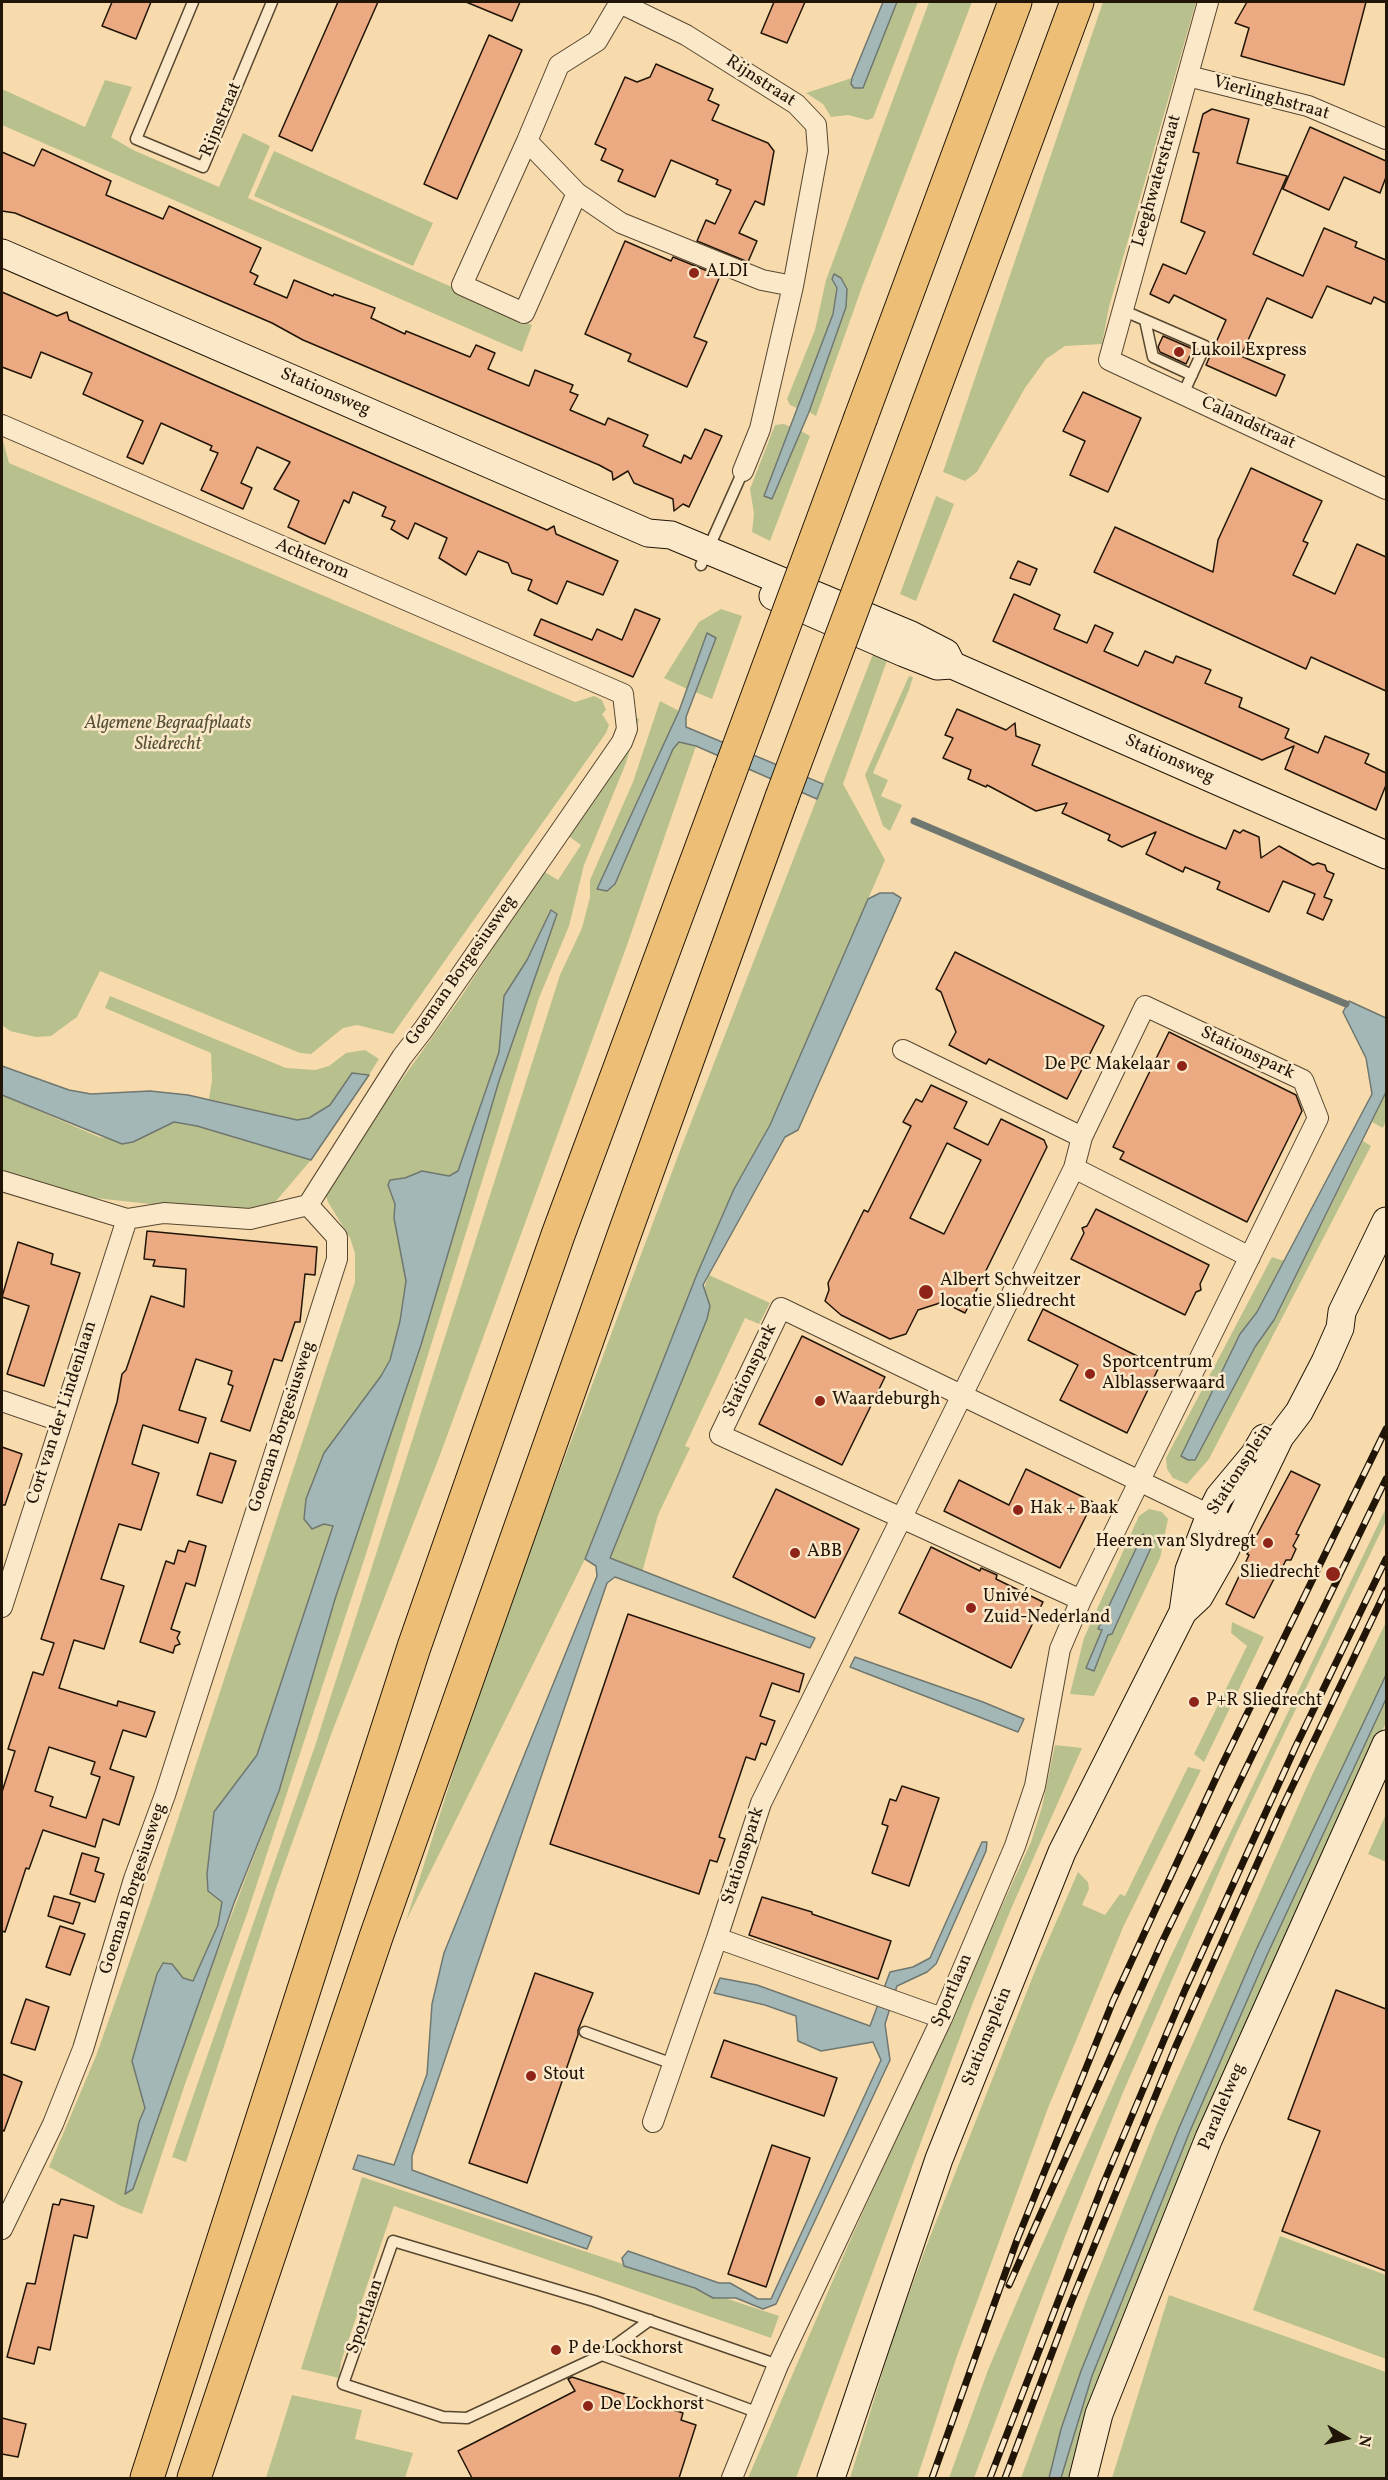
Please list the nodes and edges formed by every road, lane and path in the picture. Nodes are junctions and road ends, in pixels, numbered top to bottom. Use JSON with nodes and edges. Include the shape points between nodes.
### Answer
{"nodes":[{"id":1,"x":193,"y":2,"type":"edge"},
{"id":2,"x":272,"y":2,"type":"edge"},
{"id":3,"x":619,"y":2,"type":"edge"},
{"id":4,"x":1015,"y":2,"type":"edge"},
{"id":5,"x":1077,"y":2,"type":"edge"},
{"id":6,"x":1208,"y":2,"type":"edge"},
{"id":7,"x":1188,"y":76,"type":"junction"},
{"id":8,"x":1386,"y":139,"type":"edge"},
{"id":9,"x":527,"y":141,"type":"junction"},
{"id":10,"x":577,"y":193,"type":"junction"},
{"id":11,"x":2,"y":253,"type":"edge"},
{"id":12,"x":793,"y":286,"type":"junction"},
{"id":13,"x":1122,"y":310,"type":"junction"},
{"id":14,"x":1146,"y":320,"type":"junction"},
{"id":15,"x":1109,"y":360,"type":"joint"},
{"id":16,"x":1192,"y":375,"type":"junction"},
{"id":17,"x":1183,"y":394,"type":"junction"},
{"id":18,"x":2,"y":425,"type":"edge"},
{"id":19,"x":743,"y":471,"type":"joint"},
{"id":20,"x":1386,"y":489,"type":"edge"},
{"id":21,"x":705,"y":557,"type":"junction"},
{"id":22,"x":623,"y":694,"type":"joint"},
{"id":23,"x":1386,"y":855,"type":"edge"},
{"id":24,"x":903,"y":1050,"type":"dead end"},
{"id":25,"x":1082,"y":1137,"type":"junction"},
{"id":26,"x":1074,"y":1167,"type":"junction"},
{"id":27,"x":2,"y":1181,"type":"edge"},
{"id":28,"x":308,"y":1205,"type":"junction"},
{"id":29,"x":127,"y":1220,"type":"junction"},
{"id":30,"x":1386,"y":1221,"type":"edge"},
{"id":31,"x":1250,"y":1257,"type":"junction"},
{"id":32,"x":1342,"y":1312,"type":"junction"},
{"id":33,"x":962,"y":1394,"type":"junction"},
{"id":34,"x":2,"y":1401,"type":"edge"},
{"id":35,"x":60,"y":1421,"type":"junction"},
{"id":36,"x":1138,"y":1482,"type":"junction"},
{"id":37,"x":1210,"y":1515,"type":"junction"},
{"id":38,"x":901,"y":1516,"type":"junction"},
{"id":39,"x":1236,"y":1528,"type":"junction"},
{"id":40,"x":1081,"y":1600,"type":"junction"},
{"id":41,"x":2,"y":1607,"type":"edge"},
{"id":42,"x":1183,"y":1612,"type":"junction"},
{"id":43,"x":1386,"y":1744,"type":"edge"},
{"id":44,"x":717,"y":1938,"type":"junction"},
{"id":45,"x":942,"y":2018,"type":"junction"},
{"id":46,"x":585,"y":2032,"type":"dead end"},
{"id":47,"x":674,"y":2064,"type":"junction"},
{"id":48,"x":653,"y":2122,"type":"dead end"},
{"id":49,"x":2,"y":2229,"type":"edge"},
{"id":50,"x":650,"y":2320,"type":"junction"},
{"id":51,"x":602,"y":2355,"type":"junction"},
{"id":52,"x":778,"y":2365,"type":"junction"},
{"id":53,"x":759,"y":2413,"type":"junction"},
{"id":54,"x":147,"y":2478,"type":"edge"},
{"id":55,"x":194,"y":2478,"type":"edge"},
{"id":56,"x":732,"y":2478,"type":"edge"},
{"id":57,"x":831,"y":2478,"type":"edge"},
{"id":58,"x":1083,"y":2478,"type":"edge"}],
"edges":[{"from":1,"to":2,"type":"lane","name":"Rijnstraat","via":[[136,139],[202,167]]},
{"from":3,"to":9,"type":"street","name":"Rijnstraat","via":[[597,41],[559,65]]},
{"from":3,"to":12,"type":"street","name":"Rijnstraat","via":[[686,34],[796,104],[816,125],[818,151]]},
{"from":4,"to":54,"type":"highway","bridge":true,"via":[[558,1235],[414,1647]]},
{"from":5,"to":55,"type":"highway","bridge":true,"via":[[631,1216],[380,1926]]},
{"from":6,"to":7,"type":"street","name":"Leeghwaterstraat"},
{"from":7,"to":8,"type":"street","name":"Vierlinghstraat","via":[[1308,106]]},
{"from":7,"to":13,"type":"street","name":"Leeghwaterstraat"},
{"from":9,"to":10,"type":"street"},
{"from":9,"to":10,"type":"street","name":"Rijnstraat","via":[[462,285],[524,313]]},
{"from":10,"to":12,"type":"street","via":[[621,223],[762,280]]},
{"from":11,"to":21,"type":"street","name":"Stationsweg","via":[[648,533],[665,549]]},
{"from":12,"to":19,"type":"street","name":"Rijnstraat","via":[[760,429]]},
{"from":13,"to":14,"type":"lane"},
{"from":13,"to":15,"type":"street","name":"Leeghwaterstraat"},
{"from":14,"to":16,"type":"lane","via":[[1153,357]]},
{"from":14,"to":16,"type":"lane","via":[[1205,346]]},
{"from":15,"to":17,"type":"street","name":"Calandstraat"},
{"from":16,"to":17,"type":"lane"},
{"from":17,"to":20,"type":"street","name":"Calandstraat"},
{"from":18,"to":22,"type":"street","name":"Achterom"},
{"from":19,"to":21,"type":"lane","name":"Rijnstraat"},
{"from":21,"to":23,"type":"street","name":"Stationsweg","via":[[911,634],[946,654],[952,665]]},
{"from":22,"to":28,"type":"street","name":"Goeman Borgesiusweg","via":[[627,729],[622,742],[402,1057]]},
{"from":24,"to":25,"type":"street"},
{"from":25,"to":26,"type":"street","name":"Stationspark"},
{"from":25,"to":31,"type":"street","name":"Stationspark","via":[[1145,1006],[1303,1080],[1318,1119]]},
{"from":26,"to":31,"type":"street"},
{"from":26,"to":33,"type":"street","name":"Stationspark"},
{"from":27,"to":29,"type":"street"},
{"from":28,"to":29,"type":"street","via":[[250,1219],[164,1213]]},
{"from":28,"to":49,"type":"street","name":"Goeman Borgesiusweg","via":[[337,1238],[337,1259],[168,1785],[134,1879],[83,2049],[53,2124]]},
{"from":29,"to":35,"type":"street","name":"Cort van der Lindenlaan"},
{"from":30,"to":32,"type":"street","name":"Stationsplein"},
{"from":31,"to":36,"type":"street","name":"Stationspark"},
{"from":32,"to":37,"type":"street","name":"Stationsplein","via":[[1326,1319],[1254,1455],[1219,1497]]},
{"from":32,"to":39,"type":"street","name":"Stationsplein","via":[[1340,1328],[1325,1362],[1299,1412],[1280,1437]]},
{"from":33,"to":36,"type":"street","name":"Stationspark"},
{"from":33,"to":38,"type":"street","name":"Stationspark"},
{"from":33,"to":38,"type":"street","name":"Stationspark","via":[[781,1308],[720,1435]]},
{"from":34,"to":35,"type":"street"},
{"from":35,"to":41,"type":"street","name":"Cort van der Lindenlaan"},
{"from":36,"to":37,"type":"street","name":"Stationspark"},
{"from":36,"to":40,"type":"street","name":"Stationspark"},
{"from":37,"to":39,"type":"street","name":"Stationspark"},
{"from":37,"to":42,"type":"street","name":"Stationsplein","via":[[1190,1570]]},
{"from":38,"to":40,"type":"street","name":"Stationspark"},
{"from":38,"to":44,"type":"street","name":"Stationspark","via":[[761,1803]]},
{"from":39,"to":42,"type":"street","name":"Stationsplein","via":[[1199,1597]]},
{"from":40,"to":45,"type":"street","name":"Sportlaan","via":[[1060,1649],[1032,1796],[1015,1846]]},
{"from":42,"to":57,"type":"street","name":"Stationsplein","via":[[1057,1863],[939,2159]]},
{"from":43,"to":58,"type":"street","name":"Parallelweg","via":[[1209,2138],[1100,2414]]},
{"from":44,"to":45,"type":"street"},
{"from":44,"to":47,"type":"street","name":"Stationspark"},
{"from":45,"to":52,"type":"street","name":"Sportlaan"},
{"from":46,"to":47,"type":"lane"},
{"from":47,"to":48,"type":"street","name":"Stationspark"},
{"from":50,"to":51,"type":"lane","name":"Sportlaan"},
{"from":50,"to":51,"type":"lane","name":"Sportlaan","via":[[393,2241],[343,2384],[442,2417],[467,2418]]},
{"from":50,"to":52,"type":"lane","name":"Sportlaan"},
{"from":51,"to":53,"type":"lane"},
{"from":52,"to":53,"type":"street","name":"Sportlaan"},
{"from":53,"to":56,"type":"street","name":"Sportlaan"}]}
